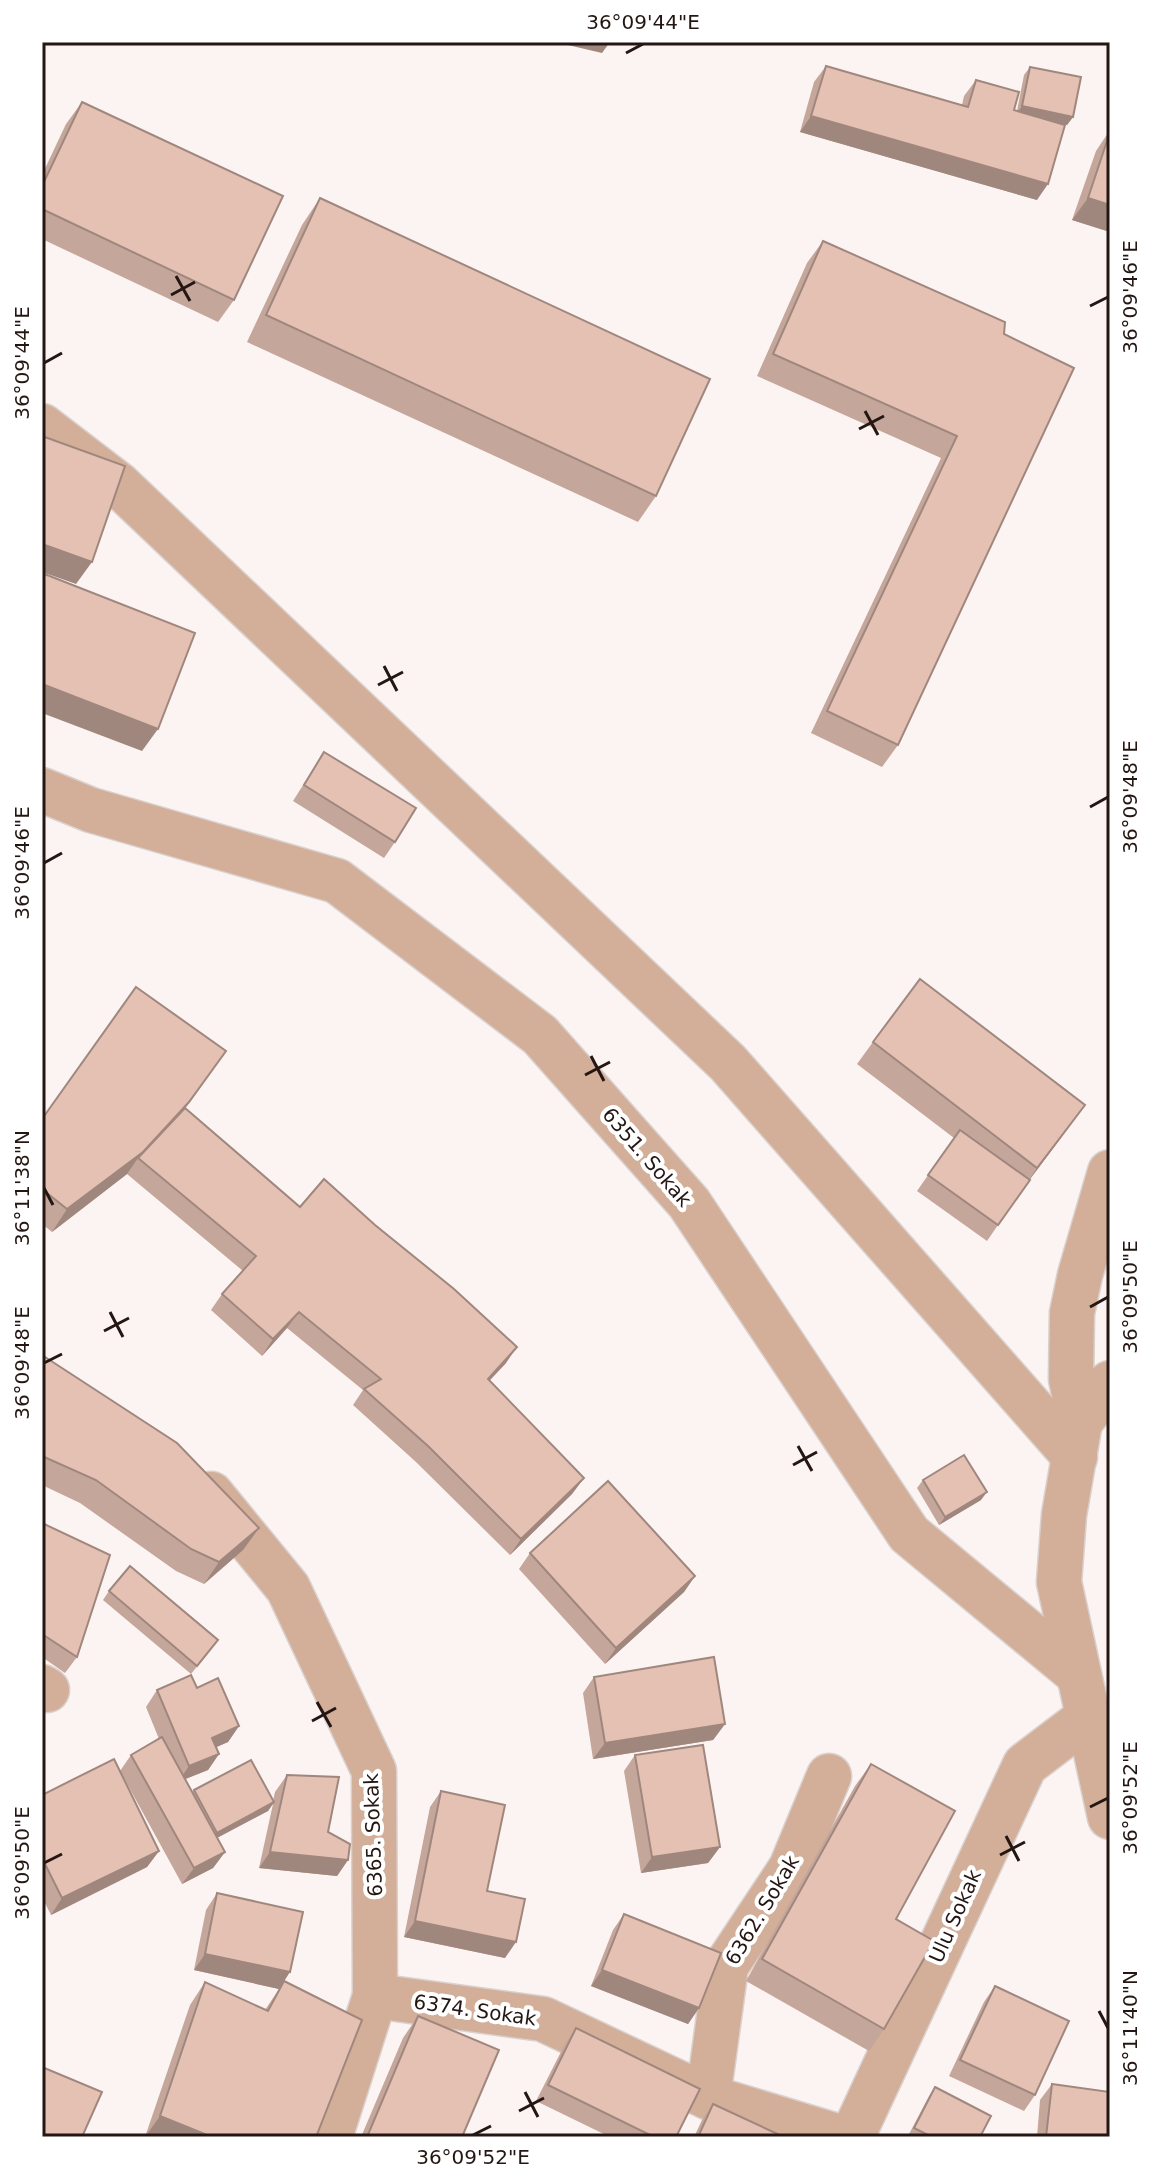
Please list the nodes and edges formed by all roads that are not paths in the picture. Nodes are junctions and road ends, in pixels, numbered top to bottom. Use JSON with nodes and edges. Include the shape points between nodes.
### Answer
{"nodes":[{"id":1,"x":42,"y":426,"type":"edge"},
{"id":2,"x":42,"y":790,"type":"edge"},
{"id":3,"x":1110,"y":1172,"type":"edge"},
{"id":4,"x":1110,"y":1383,"type":"edge"},
{"id":5,"x":1078,"y":1440,"type":"junction"},
{"id":6,"x":180,"y":1463,"type":"edge"},
{"id":7,"x":1077,"y":1673,"type":"junction"},
{"id":8,"x":1087,"y":1718,"type":"junction"},
{"id":9,"x":829,"y":1776,"type":"dead end"},
{"id":10,"x":1108,"y":1797,"type":"edge"},
{"id":11,"x":375,"y":1996,"type":"junction"},
{"id":12,"x":708,"y":2097,"type":"junction"},
{"id":13,"x":330,"y":2137,"type":"edge"},
{"id":14,"x":840,"y":2137,"type":"edge"},
{"id":15,"x":852,"y":2137,"type":"edge"}],
"edges":[{"from":1,"to":5,"type":"street","via":[[119,485],[728,1063]]},
{"from":2,"to":7,"type":"street","name":"6351. Sokak","via":[[91,810],[337,881],[540,1035],[689,1203],[909,1534]]},
{"from":3,"to":5,"type":"street","via":[[1072,1313],[1071,1379]]},
{"from":4,"to":5,"type":"street"},
{"from":5,"to":7,"type":"street","via":[[1059,1582]]},
{"from":6,"to":11,"type":"street","name":"6365. Sokak","via":[[193,1471],[288,1588],[374,1771]]},
{"from":7,"to":8,"type":"street"},
{"from":8,"to":10,"type":"street"},
{"from":8,"to":15,"type":"street","name":"Ulu Sokak","via":[[1025,1765]]},
{"from":9,"to":12,"type":"street","name":"6362. Sokak","via":[[791,1868],[726,1966]]},
{"from":11,"to":12,"type":"street","name":"6374. Sokak","via":[[543,2019]]},
{"from":11,"to":13,"type":"street","name":"6365. Sokak"},
{"from":12,"to":14,"type":"street","name":"6374. Sokak"}]}
